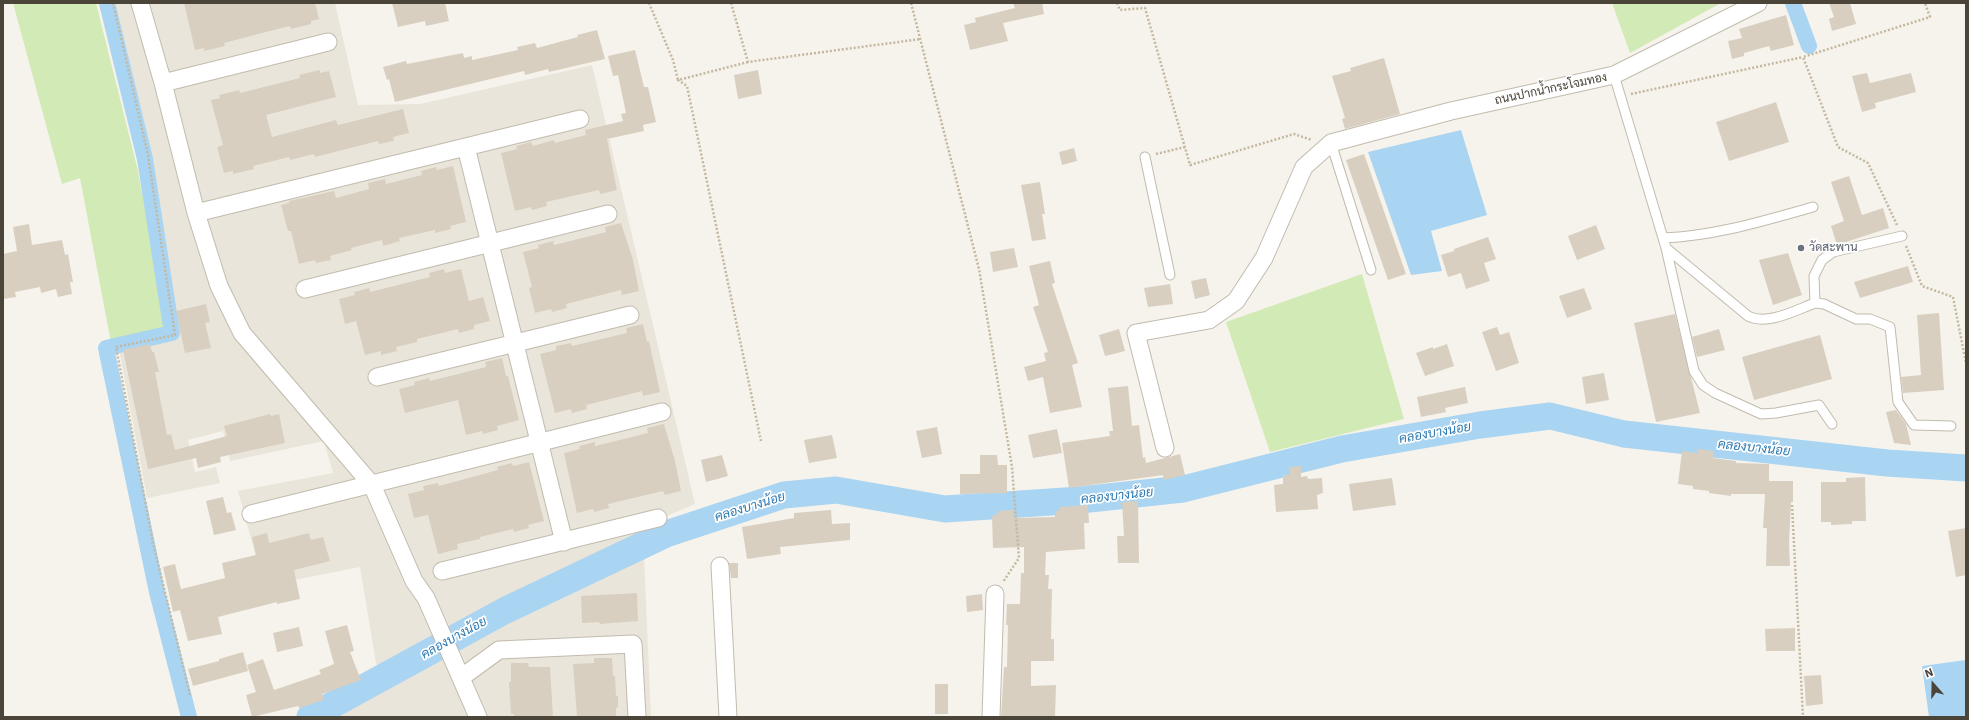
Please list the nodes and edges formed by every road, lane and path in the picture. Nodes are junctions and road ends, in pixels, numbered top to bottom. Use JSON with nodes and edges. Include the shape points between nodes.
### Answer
{"nodes":[{"id":1,"x":113,"y":3,"type":"edge"},
{"id":2,"x":140,"y":3,"type":"edge"},
{"id":3,"x":649,"y":3,"type":"edge"},
{"id":4,"x":731,"y":3,"type":"edge"},
{"id":5,"x":911,"y":3,"type":"edge"},
{"id":6,"x":1117,"y":3,"type":"edge"},
{"id":7,"x":1758,"y":3,"type":"edge"},
{"id":8,"x":1925,"y":3,"type":"edge"},
{"id":9,"x":1736,"y":8,"type":"edge"},
{"id":10,"x":921,"y":39,"type":"junction"},
{"id":11,"x":328,"y":42,"type":"dead end"},
{"id":12,"x":1803,"y":57,"type":"junction"},
{"id":13,"x":748,"y":62,"type":"junction"},
{"id":14,"x":1614,"y":75,"type":"junction"},
{"id":15,"x":678,"y":80,"type":"junction"},
{"id":16,"x":163,"y":83,"type":"junction"},
{"id":17,"x":1621,"y":96,"type":"junction"},
{"id":18,"x":580,"y":119,"type":"dead end"},
{"id":19,"x":1331,"y":143,"type":"junction"},
{"id":20,"x":466,"y":147,"type":"junction"},
{"id":21,"x":1185,"y":147,"type":"junction"},
{"id":22,"x":1145,"y":157,"type":"joint"},
{"id":23,"x":1813,"y":207,"type":"dead end"},
{"id":24,"x":196,"y":213,"type":"junction"},
{"id":25,"x":608,"y":214,"type":"dead end"},
{"id":26,"x":1902,"y":236,"type":"junction"},
{"id":27,"x":1663,"y":238,"type":"junction"},
{"id":28,"x":490,"y":244,"type":"junction"},
{"id":29,"x":1666,"y":248,"type":"junction"},
{"id":30,"x":1371,"y":270,"type":"dead end"},
{"id":31,"x":1170,"y":275,"type":"dead end"},
{"id":32,"x":305,"y":289,"type":"dead end"},
{"id":33,"x":1815,"y":303,"type":"junction"},
{"id":34,"x":630,"y":315,"type":"dead end"},
{"id":35,"x":514,"y":343,"type":"junction"},
{"id":36,"x":1966,"y":363,"type":"edge"},
{"id":37,"x":377,"y":377,"type":"dead end"},
{"id":38,"x":662,"y":412,"type":"dead end"},
{"id":39,"x":1832,"y":424,"type":"dead end"},
{"id":40,"x":1951,"y":426,"type":"dead end"},
{"id":41,"x":761,"y":441,"type":"dead end"},
{"id":42,"x":539,"y":442,"type":"junction"},
{"id":43,"x":1165,"y":448,"type":"dead end"},
{"id":44,"x":372,"y":485,"type":"junction"},
{"id":45,"x":1792,"y":505,"type":"dead end"},
{"id":46,"x":251,"y":514,"type":"dead end"},
{"id":47,"x":658,"y":518,"type":"dead end"},
{"id":48,"x":564,"y":542,"type":"junction"},
{"id":49,"x":720,"y":566,"type":"dead end"},
{"id":50,"x":442,"y":571,"type":"dead end"},
{"id":51,"x":995,"y":594,"type":"joint"},
{"id":52,"x":462,"y":677,"type":"junction"},
{"id":53,"x":190,"y":695,"type":"dead end"},
{"id":54,"x":478,"y":717,"type":"edge"},
{"id":55,"x":637,"y":717,"type":"edge"},
{"id":56,"x":728,"y":717,"type":"edge"},
{"id":57,"x":991,"y":717,"type":"edge"},
{"id":58,"x":1803,"y":717,"type":"edge"}],
"edges":[{"from":1,"to":53,"type":"path","via":[[148,155],[175,335],[116,347],[152,543]]},
{"from":2,"to":16,"type":"street"},
{"from":3,"to":15,"type":"path","via":[[673,60]]},
{"from":4,"to":13,"type":"path"},
{"from":5,"to":10,"type":"path"},
{"from":6,"to":21,"type":"path","via":[[1120,10],[1145,8]]},
{"from":7,"to":9,"type":"street","name":"ถนนปากน้ำกระโจมทอง"},
{"from":8,"to":12,"type":"path","via":[[1930,17]]},
{"from":9,"to":14,"type":"street","name":"ถนนปากน้ำกระโจมทอง"},
{"from":10,"to":13,"type":"path"},
{"from":10,"to":51,"type":"path","via":[[979,269],[1012,467],[1019,558]]},
{"from":11,"to":16,"type":"street"},
{"from":12,"to":17,"type":"path"},
{"from":12,"to":26,"type":"path","via":[[1838,147],[1868,164]]},
{"from":13,"to":15,"type":"path"},
{"from":14,"to":17,"type":"lane"},
{"from":14,"to":19,"type":"street","name":"ถนนปากน้ำกระโจมทอง","via":[[1451,111]]},
{"from":15,"to":41,"type":"path","via":[[687,86]]},
{"from":16,"to":24,"type":"street"},
{"from":17,"to":27,"type":"lane"},
{"from":18,"to":20,"type":"street"},
{"from":19,"to":21,"type":"path","via":[[1294,134],[1190,165]]},
{"from":19,"to":30,"type":"lane"},
{"from":19,"to":43,"type":"street","via":[[1304,167],[1264,258],[1236,301],[1209,320],[1136,333]]},
{"from":20,"to":24,"type":"street"},
{"from":20,"to":28,"type":"street"},
{"from":21,"to":22,"type":"path"},
{"from":22,"to":31,"type":"lane"},
{"from":23,"to":27,"type":"lane","via":[[1729,230],[1688,237]]},
{"from":24,"to":44,"type":"street","via":[[219,286],[242,333]]},
{"from":25,"to":28,"type":"street"},
{"from":26,"to":33,"type":"lane","via":[[1833,252],[1822,260],[1814,276]]},
{"from":26,"to":36,"type":"path","via":[[1922,286],[1953,297]]},
{"from":27,"to":29,"type":"lane"},
{"from":28,"to":32,"type":"street"},
{"from":28,"to":35,"type":"street"},
{"from":29,"to":33,"type":"lane","via":[[1754,319],[1766,319]]},
{"from":29,"to":39,"type":"lane","via":[[1694,371],[1703,385],[1715,394],[1761,414],[1819,405]]},
{"from":33,"to":40,"type":"lane","via":[[1890,327],[1898,402],[1914,424]]},
{"from":34,"to":35,"type":"street"},
{"from":35,"to":37,"type":"street"},
{"from":35,"to":42,"type":"street"},
{"from":38,"to":42,"type":"street"},
{"from":42,"to":44,"type":"street"},
{"from":42,"to":48,"type":"street"},
{"from":44,"to":46,"type":"street"},
{"from":44,"to":52,"type":"street","via":[[414,581],[426,598]]},
{"from":45,"to":58,"type":"path"},
{"from":47,"to":48,"type":"street"},
{"from":48,"to":50,"type":"street"},
{"from":49,"to":56,"type":"street"},
{"from":51,"to":57,"type":"street"},
{"from":52,"to":54,"type":"street"},
{"from":52,"to":55,"type":"street","via":[[499,650],[633,644]]}]}
